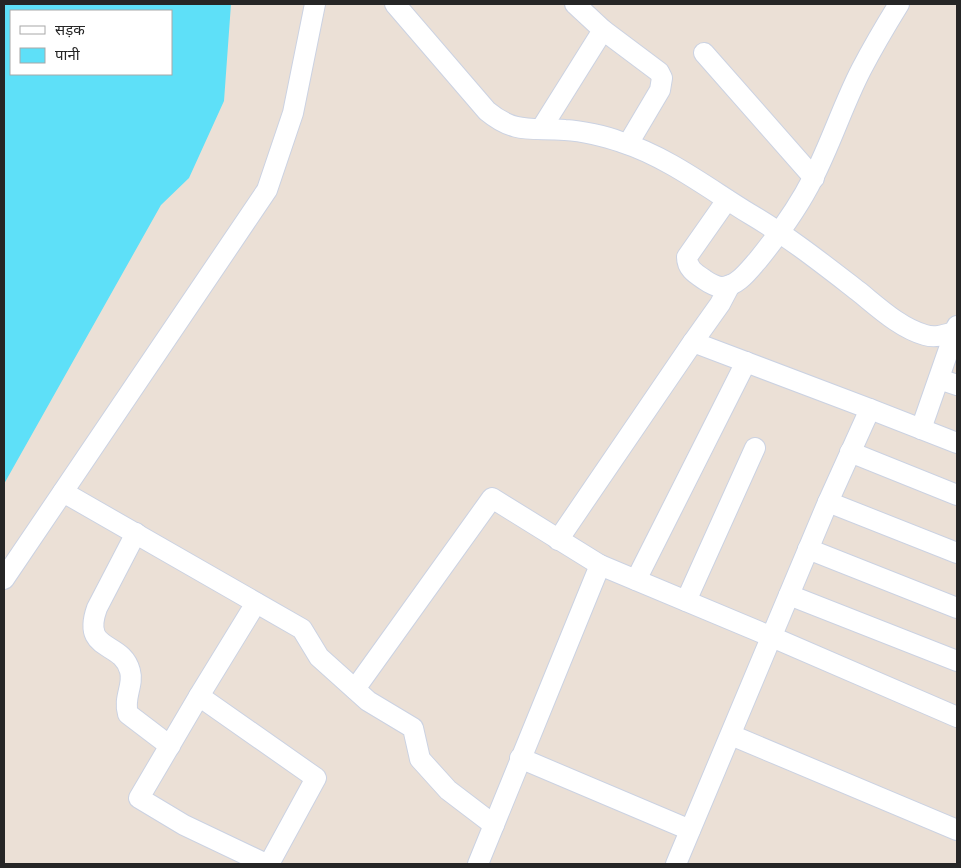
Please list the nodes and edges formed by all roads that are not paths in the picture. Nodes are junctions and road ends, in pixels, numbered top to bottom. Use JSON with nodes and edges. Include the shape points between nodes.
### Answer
{"nodes":[{"id":1,"x":315,"y":4,"type":"edge"},
{"id":2,"x":395,"y":4,"type":"edge"},
{"id":3,"x":575,"y":4,"type":"edge"},
{"id":4,"x":899,"y":4,"type":"edge"},
{"id":5,"x":603,"y":30,"type":"junction"},
{"id":6,"x":704,"y":53,"type":"dead end"},
{"id":7,"x":541,"y":130,"type":"junction"},
{"id":8,"x":628,"y":144,"type":"junction"},
{"id":9,"x":814,"y":178,"type":"junction"},
{"id":10,"x":727,"y":200,"type":"junction"},
{"id":11,"x":781,"y":232,"type":"junction"},
{"id":12,"x":730,"y":285,"type":"junction"},
{"id":13,"x":954,"y":334,"type":"edge"},
{"id":14,"x":693,"y":342,"type":"junction"},
{"id":15,"x":746,"y":362,"type":"junction"},
{"id":16,"x":948,"y":382,"type":"edge"},
{"id":17,"x":870,"y":409,"type":"junction"},
{"id":18,"x":921,"y":429,"type":"junction"},
{"id":19,"x":957,"y":444,"type":"edge"},
{"id":20,"x":755,"y":448,"type":"dead end"},
{"id":21,"x":850,"y":452,"type":"junction"},
{"id":22,"x":63,"y":492,"type":"junction"},
{"id":23,"x":957,"y":495,"type":"edge"},
{"id":24,"x":828,"y":502,"type":"junction"},
{"id":25,"x":136,"y":533,"type":"junction"},
{"id":26,"x":558,"y":540,"type":"junction"},
{"id":27,"x":808,"y":550,"type":"junction"},
{"id":28,"x":957,"y":553,"type":"edge"},
{"id":29,"x":600,"y":565,"type":"junction"},
{"id":30,"x":4,"y":579,"type":"edge"},
{"id":31,"x":636,"y":580,"type":"junction"},
{"id":32,"x":789,"y":595,"type":"junction"},
{"id":33,"x":686,"y":601,"type":"junction"},
{"id":34,"x":256,"y":602,"type":"junction"},
{"id":35,"x":957,"y":608,"type":"edge"},
{"id":36,"x":772,"y":637,"type":"junction"},
{"id":37,"x":957,"y":661,"type":"edge"},
{"id":38,"x":355,"y":689,"type":"junction"},
{"id":39,"x":199,"y":696,"type":"junction"},
{"id":40,"x":957,"y":717,"type":"edge"},
{"id":41,"x":731,"y":736,"type":"junction"},
{"id":42,"x":170,"y":746,"type":"junction"},
{"id":43,"x":520,"y":758,"type":"junction"},
{"id":44,"x":494,"y":825,"type":"junction"},
{"id":45,"x":690,"y":830,"type":"junction"},
{"id":46,"x":957,"y":830,"type":"edge"},
{"id":47,"x":266,"y":864,"type":"edge"},
{"id":48,"x":269,"y":864,"type":"edge"},
{"id":49,"x":478,"y":864,"type":"edge"},
{"id":50,"x":676,"y":864,"type":"edge"}],
"edges":[{"from":1,"to":22,"type":"street","via":[[294,113],[267,190]]},
{"from":2,"to":7,"type":"street","via":[[486,111],[503,123]]},
{"from":3,"to":5,"type":"street"},
{"from":4,"to":9,"type":"street","via":[[860,71]]},
{"from":5,"to":7,"type":"street"},
{"from":5,"to":8,"type":"street","via":[[659,72],[662,78],[660,90]]},
{"from":6,"to":9,"type":"street"},
{"from":7,"to":8,"type":"street","via":[[566,130]]},
{"from":8,"to":10,"type":"street","via":[[666,162]]},
{"from":9,"to":11,"type":"street"},
{"from":10,"to":11,"type":"street"},
{"from":10,"to":12,"type":"street","via":[[689,253],[687,263],[697,275],[709,282],[721,287]]},
{"from":11,"to":12,"type":"street","via":[[748,271]]},
{"from":11,"to":13,"type":"street","via":[[892,318],[925,335]]},
{"from":12,"to":14,"type":"street"},
{"from":13,"to":16,"type":"street"},
{"from":14,"to":15,"type":"street"},
{"from":14,"to":26,"type":"street"},
{"from":15,"to":17,"type":"street"},
{"from":15,"to":31,"type":"street"},
{"from":16,"to":18,"type":"street"},
{"from":17,"to":18,"type":"street"},
{"from":17,"to":21,"type":"street"},
{"from":18,"to":19,"type":"street"},
{"from":20,"to":33,"type":"street"},
{"from":21,"to":23,"type":"street"},
{"from":21,"to":24,"type":"street"},
{"from":22,"to":25,"type":"street"},
{"from":22,"to":30,"type":"street"},
{"from":24,"to":27,"type":"street"},
{"from":24,"to":28,"type":"street"},
{"from":25,"to":34,"type":"street"},
{"from":25,"to":42,"type":"street","via":[[97,608],[92,630],[99,642],[118,655],[130,671],[126,699],[128,714]]},
{"from":26,"to":29,"type":"street"},
{"from":26,"to":38,"type":"street","via":[[492,498]]},
{"from":27,"to":32,"type":"street"},
{"from":27,"to":35,"type":"street"},
{"from":29,"to":31,"type":"street"},
{"from":29,"to":43,"type":"street"},
{"from":31,"to":33,"type":"street"},
{"from":32,"to":36,"type":"street"},
{"from":32,"to":37,"type":"street"},
{"from":33,"to":36,"type":"street"},
{"from":34,"to":38,"type":"street","via":[[302,629],[319,657]]},
{"from":34,"to":39,"type":"street"},
{"from":36,"to":40,"type":"street"},
{"from":36,"to":41,"type":"street"},
{"from":38,"to":44,"type":"street","via":[[368,701],[413,728],[420,759],[448,790]]},
{"from":39,"to":42,"type":"street"},
{"from":39,"to":48,"type":"street","via":[[316,778]]},
{"from":41,"to":45,"type":"street"},
{"from":41,"to":46,"type":"street"},
{"from":42,"to":47,"type":"street","via":[[139,798],[184,825]]},
{"from":43,"to":44,"type":"street"},
{"from":43,"to":45,"type":"street"},
{"from":44,"to":49,"type":"street"},
{"from":45,"to":50,"type":"street"}]}
